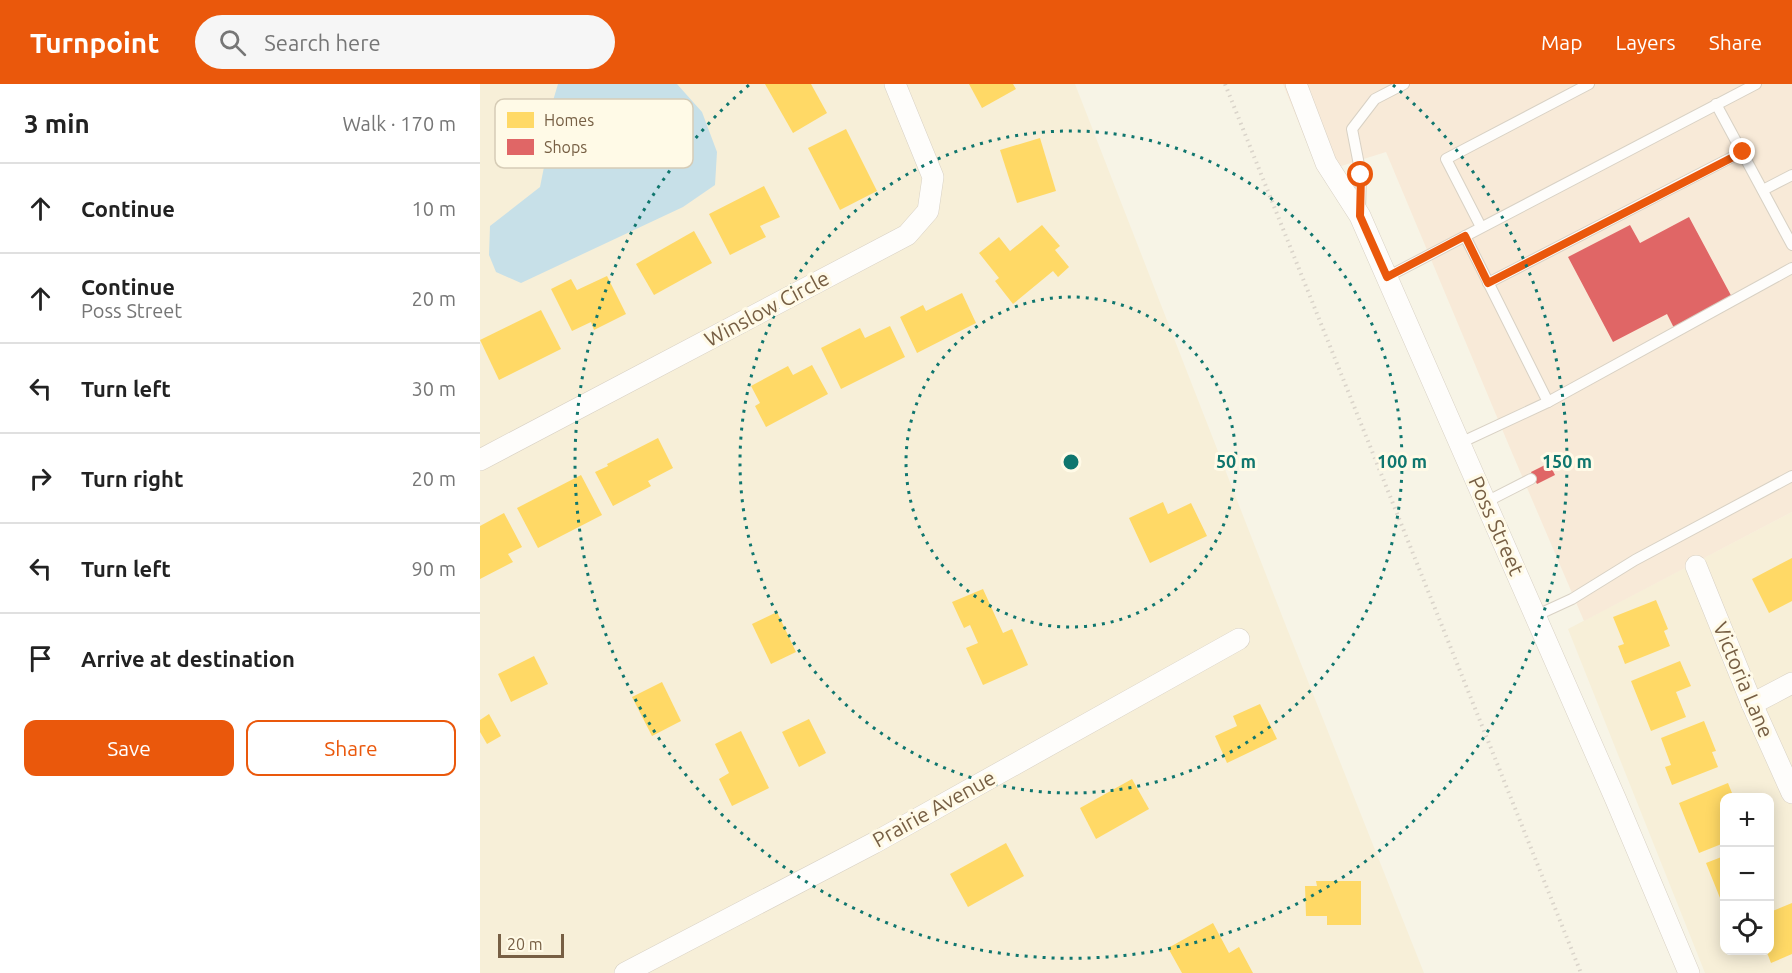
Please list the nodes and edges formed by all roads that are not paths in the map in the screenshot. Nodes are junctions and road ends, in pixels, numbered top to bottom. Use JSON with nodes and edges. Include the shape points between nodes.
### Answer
{"nodes":[{"id":1,"x":895,"y":84,"type":"edge"},
{"id":2,"x":1296,"y":84,"type":"edge"},
{"id":3,"x":1404,"y":84,"type":"edge"},
{"id":4,"x":1588,"y":84,"type":"edge"},
{"id":5,"x":1755,"y":84,"type":"edge"},
{"id":6,"x":1741,"y":87,"type":"edge"},
{"id":7,"x":1716,"y":104,"type":"junction"},
{"id":8,"x":1743,"y":152,"type":"junction"},
{"id":9,"x":1792,"y":175,"type":"edge"},
{"id":10,"x":1762,"y":190,"type":"junction"},
{"id":11,"x":1360,"y":216,"type":"junction"},
{"id":12,"x":1481,"y":227,"type":"junction"},
{"id":13,"x":1465,"y":236,"type":"junction"},
{"id":14,"x":1792,"y":245,"type":"edge"},
{"id":15,"x":1792,"y":268,"type":"edge"},
{"id":16,"x":1387,"y":277,"type":"junction"},
{"id":17,"x":1488,"y":283,"type":"junction"},
{"id":18,"x":1548,"y":402,"type":"junction"},
{"id":19,"x":1460,"y":443,"type":"junction"},
{"id":20,"x":480,"y":460,"type":"edge"},
{"id":21,"x":1792,"y":476,"type":"edge"},
{"id":22,"x":1531,"y":479,"type":"dead end"},
{"id":23,"x":1486,"y":502,"type":"junction"},
{"id":24,"x":1696,"y":566,"type":"dead end"},
{"id":25,"x":1535,"y":616,"type":"junction"},
{"id":26,"x":1239,"y":639,"type":"dead end"},
{"id":27,"x":1792,"y":683,"type":"edge"},
{"id":28,"x":1752,"y":704,"type":"junction"},
{"id":29,"x":1792,"y":793,"type":"edge"},
{"id":30,"x":625,"y":973,"type":"edge"},
{"id":31,"x":1689,"y":973,"type":"edge"}],
"edges":[{"from":1,"to":20,"type":"street","name":"Winslow Circle","via":[[933,177],[928,211],[907,235]]},
{"from":2,"to":11,"type":"street","name":"Poss Street","via":[[1326,163]]},
{"from":3,"to":11,"type":"lane","via":[[1375,99],[1353,129],[1361,175]]},
{"from":4,"to":12,"type":"lane","via":[[1446,159]]},
{"from":5,"to":6,"type":"lane"},
{"from":6,"to":7,"type":"lane"},
{"from":7,"to":8,"type":"lane"},
{"from":7,"to":12,"type":"lane"},
{"from":8,"to":10,"type":"lane"},
{"from":8,"to":17,"type":"lane"},
{"from":9,"to":10,"type":"lane"},
{"from":10,"to":14,"type":"lane"},
{"from":11,"to":16,"type":"street","name":"Poss Street"},
{"from":12,"to":13,"type":"lane"},
{"from":13,"to":16,"type":"lane"},
{"from":13,"to":17,"type":"lane"},
{"from":15,"to":18,"type":"lane"},
{"from":16,"to":19,"type":"street","name":"Poss Street"},
{"from":17,"to":18,"type":"lane"},
{"from":18,"to":19,"type":"lane"},
{"from":19,"to":23,"type":"street","name":"Poss Street"},
{"from":21,"to":25,"type":"lane"},
{"from":22,"to":23,"type":"lane"},
{"from":23,"to":25,"type":"street","name":"Poss Street"},
{"from":24,"to":28,"type":"street","name":"Victoria Lane"},
{"from":25,"to":31,"type":"street","name":"Poss Street"},
{"from":26,"to":30,"type":"street","name":"Prairie Avenue","via":[[884,837]]},
{"from":27,"to":28,"type":"street"},
{"from":28,"to":29,"type":"street","name":"Victoria Lane"}]}
